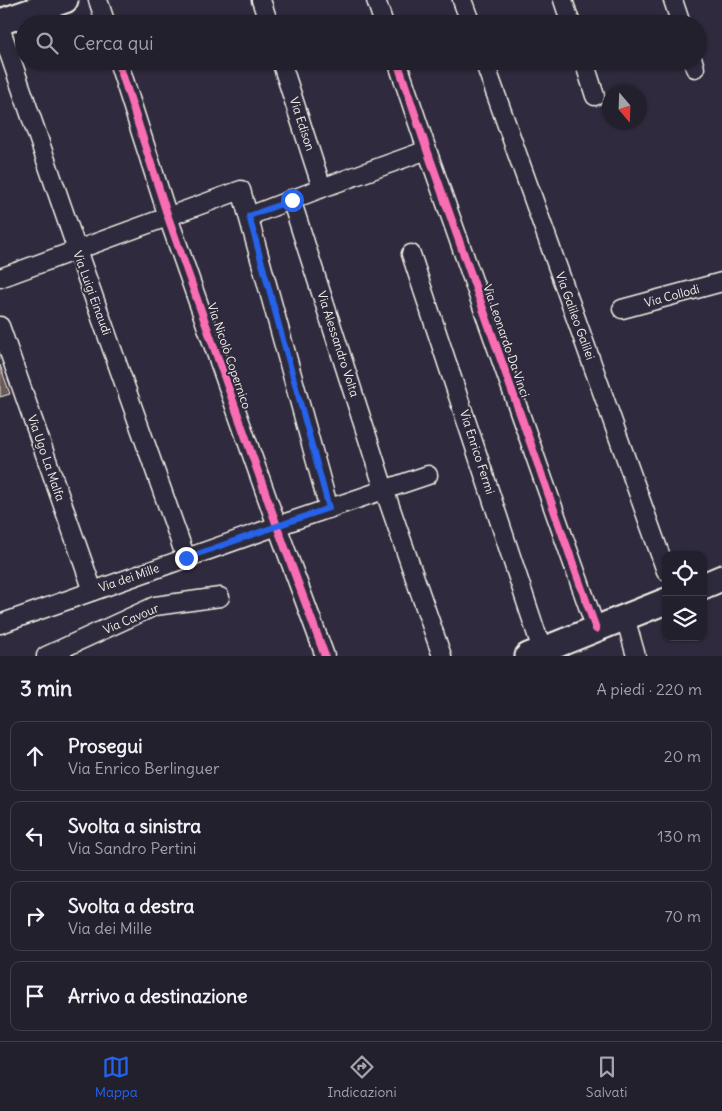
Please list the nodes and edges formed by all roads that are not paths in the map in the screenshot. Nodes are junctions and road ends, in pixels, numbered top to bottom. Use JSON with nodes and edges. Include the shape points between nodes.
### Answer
{"nodes":[{"id":1,"x":65,"y":0,"type":"edge"},
{"id":2,"x":98,"y":0,"type":"edge"},
{"id":3,"x":261,"y":0,"type":"edge"},
{"id":4,"x":376,"y":0,"type":"edge"},
{"id":5,"x":462,"y":0,"type":"edge"},
{"id":6,"x":563,"y":0,"type":"edge"},
{"id":7,"x":673,"y":0,"type":"edge"},
{"id":8,"x":21,"y":15,"type":"edge"},
{"id":9,"x":103,"y":15,"type":"edge"},
{"id":10,"x":266,"y":15,"type":"edge"},
{"id":11,"x":381,"y":15,"type":"edge"},
{"id":12,"x":468,"y":15,"type":"edge"},
{"id":13,"x":568,"y":15,"type":"edge"},
{"id":14,"x":677,"y":15,"type":"edge"},
{"id":15,"x":15,"y":17,"type":"edge"},
{"id":16,"x":0,"y":22,"type":"edge"},
{"id":17,"x":0,"y":27,"type":"edge"},
{"id":18,"x":121,"y":70,"type":"edge"},
{"id":19,"x":284,"y":70,"type":"edge"},
{"id":20,"x":400,"y":70,"type":"edge"},
{"id":21,"x":487,"y":70,"type":"edge"},
{"id":22,"x":587,"y":70,"type":"edge"},
{"id":23,"x":595,"y":96,"type":"dead end"},
{"id":24,"x":427,"y":150,"type":"junction"},
{"id":25,"x":322,"y":188,"type":"junction"},
{"id":26,"x":292,"y":200,"type":"junction"},
{"id":27,"x":249,"y":216,"type":"junction"},
{"id":28,"x":168,"y":217,"type":"junction"},
{"id":29,"x":77,"y":250,"type":"junction"},
{"id":30,"x":410,"y":254,"type":"dead end"},
{"id":31,"x":0,"y":278,"type":"edge"},
{"id":32,"x":722,"y":282,"type":"edge"},
{"id":33,"x":622,"y":309,"type":"dead end"},
{"id":34,"x":0,"y":326,"type":"edge"},
{"id":35,"x":428,"y":474,"type":"dead end"},
{"id":36,"x":384,"y":489,"type":"junction"},
{"id":37,"x":329,"y":508,"type":"junction"},
{"id":38,"x":277,"y":526,"type":"junction"},
{"id":39,"x":186,"y":558,"type":"junction"},
{"id":40,"x":662,"y":560,"type":"edge"},
{"id":41,"x":722,"y":578,"type":"edge"},
{"id":42,"x":707,"y":584,"type":"edge"},
{"id":43,"x":93,"y":591,"type":"junction"},
{"id":44,"x":220,"y":597,"type":"dead end"},
{"id":45,"x":662,"y":603,"type":"edge"},
{"id":46,"x":625,"y":617,"type":"junction"},
{"id":47,"x":1,"y":620,"type":"edge"},
{"id":48,"x":596,"y":629,"type":"junction"},
{"id":49,"x":538,"y":654,"type":"edge"},
{"id":50,"x":46,"y":656,"type":"edge"},
{"id":51,"x":325,"y":656,"type":"edge"},
{"id":52,"x":442,"y":656,"type":"edge"},
{"id":53,"x":636,"y":656,"type":"edge"}],
"edges":[{"from":1,"to":8,"type":"street"},
{"from":2,"to":9,"type":"street"},
{"from":3,"to":10,"type":"street"},
{"from":4,"to":11,"type":"street"},
{"from":5,"to":12,"type":"street"},
{"from":6,"to":13,"type":"street"},
{"from":7,"to":14,"type":"street"},
{"from":15,"to":16,"type":"street"},
{"from":17,"to":29,"type":"street","name":"Via Luigi Einaudi"},
{"from":18,"to":28,"type":"street","name":"Via Nicolò Copernico"},
{"from":19,"to":25,"type":"street","name":"Via Edison"},
{"from":20,"to":24,"type":"street","name":"Via Leonardo Da Vinci"},
{"from":21,"to":40,"type":"street","name":"Via Galileo Galilei"},
{"from":22,"to":23,"type":"street"},
{"from":24,"to":25,"type":"street"},
{"from":24,"to":48,"type":"street","name":"Via Leonardo Da Vinci"},
{"from":25,"to":26,"type":"street"},
{"from":26,"to":27,"type":"street"},
{"from":26,"to":36,"type":"street","name":"Via Alessandro Volta"},
{"from":27,"to":28,"type":"street","via":[[241,190]]},
{"from":27,"to":37,"type":"street"},
{"from":28,"to":29,"type":"street"},
{"from":28,"to":38,"type":"street","name":"Via Nicolò Copernico"},
{"from":29,"to":31,"type":"street"},
{"from":29,"to":39,"type":"street","name":"Via Luigi Einaudi"},
{"from":30,"to":49,"type":"street","name":"Via Enrico Fermi"},
{"from":32,"to":33,"type":"street","name":"Via Collodi"},
{"from":34,"to":43,"type":"street","name":"Via Ugo La Malfa"},
{"from":35,"to":36,"type":"street","name":"Via dei Mille"},
{"from":36,"to":37,"type":"street","name":"Via dei Mille"},
{"from":36,"to":52,"type":"street","name":"Via Alessandro Volta"},
{"from":37,"to":38,"type":"street","name":"Via dei Mille"},
{"from":38,"to":39,"type":"street","name":"Via dei Mille"},
{"from":38,"to":51,"type":"street","name":"Via Nicolò Copernico"},
{"from":39,"to":43,"type":"street","name":"Via dei Mille"},
{"from":41,"to":42,"type":"street"},
{"from":43,"to":47,"type":"street","name":"Via dei Mille"},
{"from":44,"to":50,"type":"street","name":"Via Cavour","via":[[155,606]]},
{"from":45,"to":46,"type":"street"},
{"from":46,"to":48,"type":"street"},
{"from":46,"to":53,"type":"street"},
{"from":48,"to":49,"type":"street"}]}
